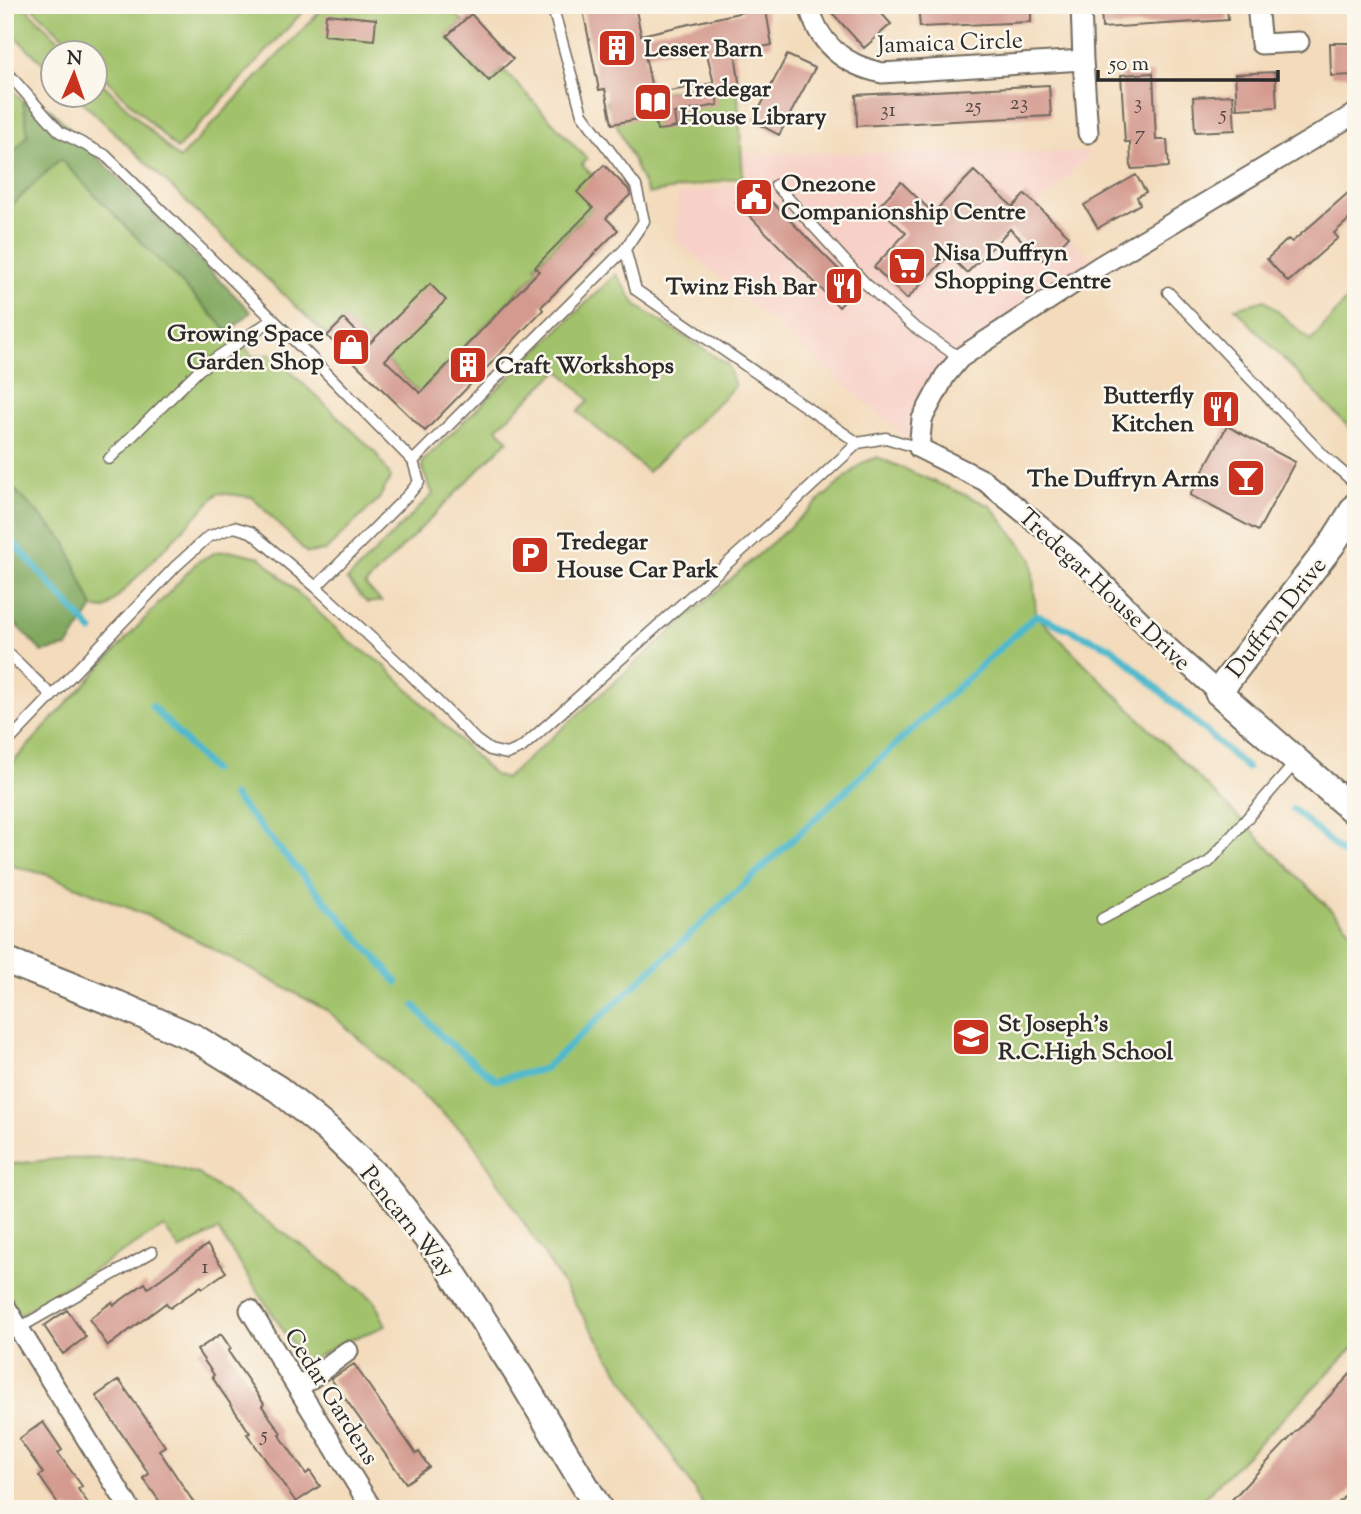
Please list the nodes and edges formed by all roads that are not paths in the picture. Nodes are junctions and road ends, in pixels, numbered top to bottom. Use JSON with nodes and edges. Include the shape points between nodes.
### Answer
{"nodes":[{"id":1,"x":552,"y":5,"type":"edge"},
{"id":2,"x":809,"y":5,"type":"edge"},
{"id":3,"x":1081,"y":5,"type":"edge"},
{"id":4,"x":1257,"y":5,"type":"edge"},
{"id":5,"x":1299,"y":42,"type":"dead end"},
{"id":6,"x":1083,"y":60,"type":"junction"},
{"id":7,"x":5,"y":70,"type":"edge"},
{"id":8,"x":1356,"y":113,"type":"edge"},
{"id":9,"x":1088,"y":133,"type":"dead end"},
{"id":10,"x":776,"y":184,"type":"dead end"},
{"id":11,"x":625,"y":249,"type":"junction"},
{"id":12,"x":1168,"y":292,"type":"dead end"},
{"id":13,"x":273,"y":319,"type":"junction"},
{"id":14,"x":960,"y":358,"type":"junction"},
{"id":15,"x":858,"y":443,"type":"junction"},
{"id":16,"x":919,"y":448,"type":"junction"},
{"id":17,"x":109,"y":459,"type":"dead end"},
{"id":18,"x":413,"y":461,"type":"junction"},
{"id":19,"x":1356,"y":485,"type":"edge"},
{"id":20,"x":1356,"y":506,"type":"edge"},
{"id":21,"x":316,"y":587,"type":"junction"},
{"id":22,"x":10,"y":655,"type":"dead end"},
{"id":23,"x":1218,"y":692,"type":"junction"},
{"id":24,"x":51,"y":695,"type":"junction"},
{"id":25,"x":5,"y":745,"type":"edge"},
{"id":26,"x":1296,"y":761,"type":"junction"},
{"id":27,"x":1356,"y":813,"type":"edge"},
{"id":28,"x":1102,"y":919,"type":"dead end"},
{"id":29,"x":5,"y":960,"type":"edge"},
{"id":30,"x":5,"y":981,"type":"edge"},
{"id":31,"x":59,"y":982,"type":"junction"},
{"id":32,"x":152,"y":1252,"type":"dead end"},
{"id":33,"x":5,"y":1306,"type":"edge"},
{"id":34,"x":250,"y":1310,"type":"dead end"},
{"id":35,"x":12,"y":1332,"type":"edge"},
{"id":36,"x":348,"y":1351,"type":"dead end"},
{"id":37,"x":298,"y":1388,"type":"junction"},
{"id":38,"x":130,"y":1509,"type":"edge"},
{"id":39,"x":373,"y":1509,"type":"edge"},
{"id":40,"x":599,"y":1509,"type":"edge"}],
"edges":[{"from":1,"to":11,"type":"lane","via":[[582,114],[636,186],[644,221]]},
{"from":2,"to":6,"type":"street","name":"Jamaica Circle","via":[[824,39],[838,54],[859,68],[883,73]]},
{"from":3,"to":6,"type":"street"},
{"from":4,"to":5,"type":"street","via":[[1261,44]]},
{"from":6,"to":9,"type":"street"},
{"from":7,"to":13,"type":"lane","via":[[60,132],[105,155]]},
{"from":8,"to":14,"type":"street","via":[[1100,266]]},
{"from":10,"to":14,"type":"lane","via":[[865,283],[913,326]]},
{"from":11,"to":15,"type":"lane","via":[[636,290]]},
{"from":11,"to":18,"type":"lane"},
{"from":12,"to":19,"type":"lane"},
{"from":13,"to":17,"type":"lane","via":[[200,369]]},
{"from":13,"to":18,"type":"lane"},
{"from":14,"to":16,"type":"street","via":[[922,419]]},
{"from":15,"to":16,"type":"lane","via":[[886,438]]},
{"from":15,"to":21,"type":"lane","via":[[522,748],[507,754],[476,740]]},
{"from":16,"to":23,"type":"street","name":"Tredegar House Drive","via":[[985,481],[1073,553]]},
{"from":18,"to":21,"type":"lane","via":[[419,482]]},
{"from":20,"to":23,"type":"street","name":"Duffryn Drive"},
{"from":21,"to":24,"type":"lane","via":[[251,531],[233,527],[208,537]]},
{"from":22,"to":24,"type":"lane"},
{"from":23,"to":26,"type":"street","name":"Tredegar House Drive"},
{"from":24,"to":25,"type":"lane"},
{"from":26,"to":27,"type":"street","name":"Tredegar House Drive"},
{"from":26,"to":28,"type":"lane","via":[[1209,862]]},
{"from":29,"to":31,"type":"street","name":"Pencarn Way"},
{"from":30,"to":31,"type":"street","name":"Pencarn Way"},
{"from":31,"to":40,"type":"street","name":"Pencarn Way","via":[[207,1045],[278,1089],[384,1184],[444,1260]]},
{"from":32,"to":35,"type":"lane"},
{"from":33,"to":35,"type":"street"},
{"from":34,"to":37,"type":"street","name":"Cedar Gardens"},
{"from":35,"to":38,"type":"street"},
{"from":36,"to":37,"type":"street"},
{"from":37,"to":39,"type":"street","name":"Cedar Gardens"}]}
